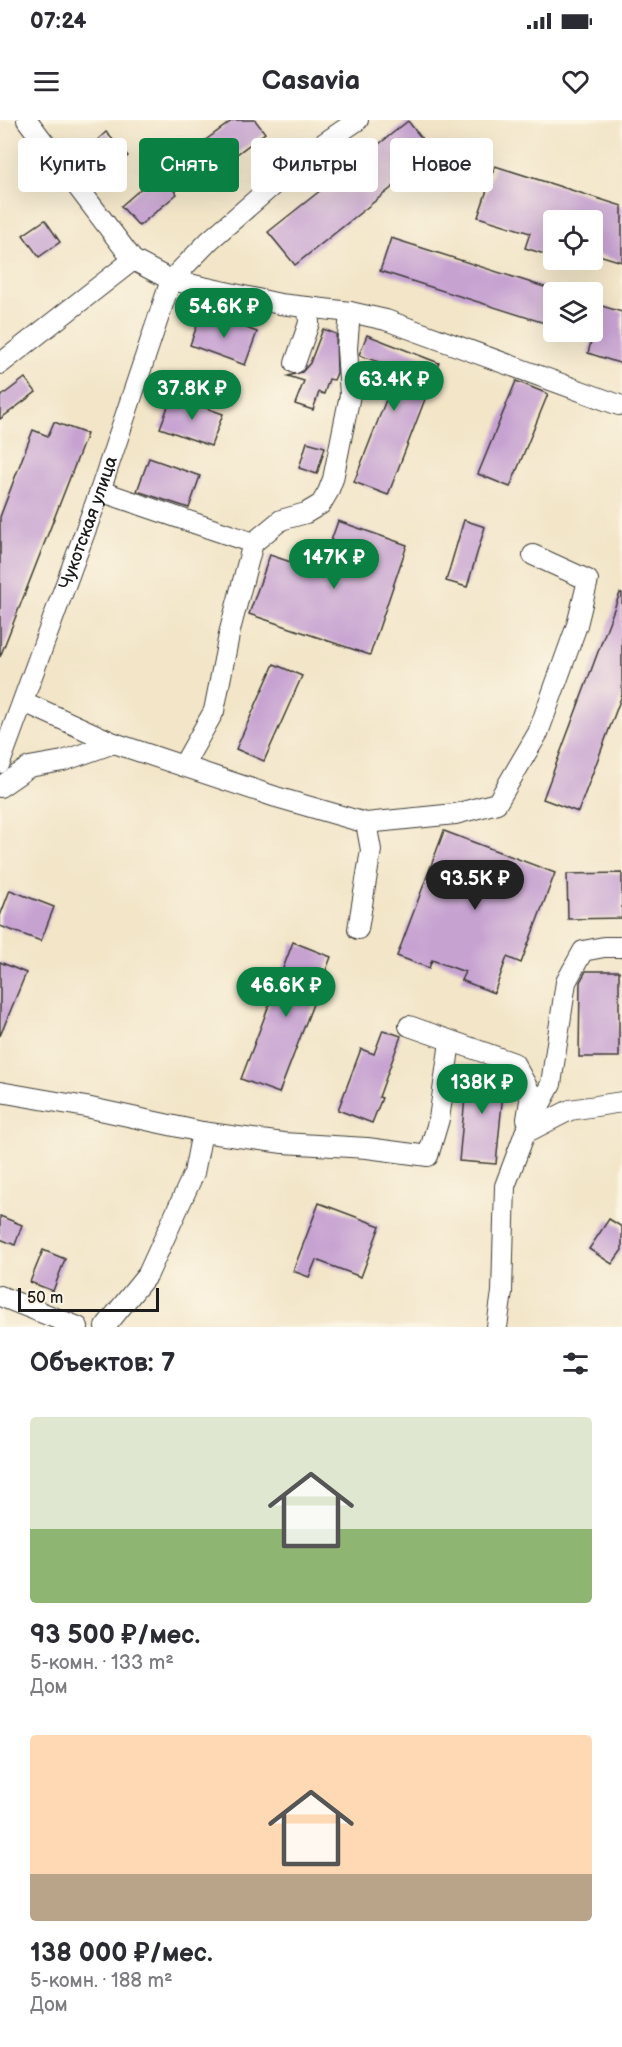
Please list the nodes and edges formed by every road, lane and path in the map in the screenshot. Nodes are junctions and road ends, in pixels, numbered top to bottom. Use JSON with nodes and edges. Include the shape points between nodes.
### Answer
{"nodes":[{"id":1,"x":27,"y":120,"type":"edge"},
{"id":2,"x":358,"y":120,"type":"edge"},
{"id":3,"x":133,"y":260,"type":"junction"},
{"id":4,"x":171,"y":280,"type":"junction"},
{"id":5,"x":308,"y":307,"type":"junction"},
{"id":6,"x":350,"y":312,"type":"junction"},
{"id":7,"x":295,"y":363,"type":"dead end"},
{"id":8,"x":0,"y":364,"type":"edge"},
{"id":9,"x":619,"y":405,"type":"dead end"},
{"id":10,"x":100,"y":491,"type":"junction"},
{"id":11,"x":254,"y":543,"type":"junction"},
{"id":12,"x":533,"y":555,"type":"dead end"},
{"id":13,"x":24,"y":702,"type":"junction"},
{"id":14,"x":114,"y":743,"type":"junction"},
{"id":15,"x":0,"y":763,"type":"edge"},
{"id":16,"x":183,"y":766,"type":"junction"},
{"id":17,"x":0,"y":787,"type":"edge"},
{"id":18,"x":366,"y":823,"type":"junction"},
{"id":19,"x":358,"y":929,"type":"dead end"},
{"id":20,"x":622,"y":947,"type":"edge"},
{"id":21,"x":409,"y":1026,"type":"dead end"},
{"id":22,"x":450,"y":1042,"type":"junction"},
{"id":23,"x":0,"y":1092,"type":"edge"},
{"id":24,"x":622,"y":1102,"type":"edge"},
{"id":25,"x":202,"y":1132,"type":"junction"},
{"id":26,"x":525,"y":1133,"type":"junction"},
{"id":27,"x":0,"y":1296,"type":"edge"},
{"id":28,"x":78,"y":1327,"type":"edge"},
{"id":29,"x":105,"y":1327,"type":"edge"},
{"id":30,"x":496,"y":1327,"type":"edge"}],
"edges":[{"from":1,"to":3,"type":"street"},
{"from":2,"to":4,"type":"street","via":[[310,152],[210,240]]},
{"from":3,"to":4,"type":"street"},
{"from":3,"to":8,"type":"street"},
{"from":4,"to":5,"type":"street"},
{"from":4,"to":10,"type":"street","name":"Чукотская улица"},
{"from":5,"to":6,"type":"street"},
{"from":5,"to":7,"type":"street","via":[[309,323]]},
{"from":6,"to":9,"type":"street","via":[[422,332]]},
{"from":6,"to":11,"type":"street","via":[[350,395],[328,492],[321,504],[281,520]]},
{"from":10,"to":11,"type":"street"},
{"from":10,"to":13,"type":"street","name":"Чукотская улица"},
{"from":11,"to":16,"type":"street","via":[[230,630],[214,711]]},
{"from":12,"to":18,"type":"street","via":[[588,580],[577,625],[538,733],[497,803],[455,814]]},
{"from":13,"to":14,"type":"street"},
{"from":13,"to":15,"type":"street","name":"Чукотская улица"},
{"from":14,"to":16,"type":"street"},
{"from":14,"to":17,"type":"street","via":[[63,761],[29,767]]},
{"from":16,"to":18,"type":"street"},
{"from":18,"to":19,"type":"street","via":[[370,850]]},
{"from":20,"to":26,"type":"street","via":[[583,951],[566,982],[552,1084]]},
{"from":21,"to":22,"type":"street"},
{"from":22,"to":25,"type":"street","via":[[439,1119],[428,1156]]},
{"from":22,"to":26,"type":"street","via":[[514,1063],[531,1094]]},
{"from":23,"to":25,"type":"street"},
{"from":24,"to":26,"type":"street","via":[[570,1110]]},
{"from":25,"to":29,"type":"street","via":[[194,1173],[148,1275]]},
{"from":26,"to":30,"type":"street","via":[[505,1186],[502,1292]]},
{"from":27,"to":28,"type":"street"}]}
